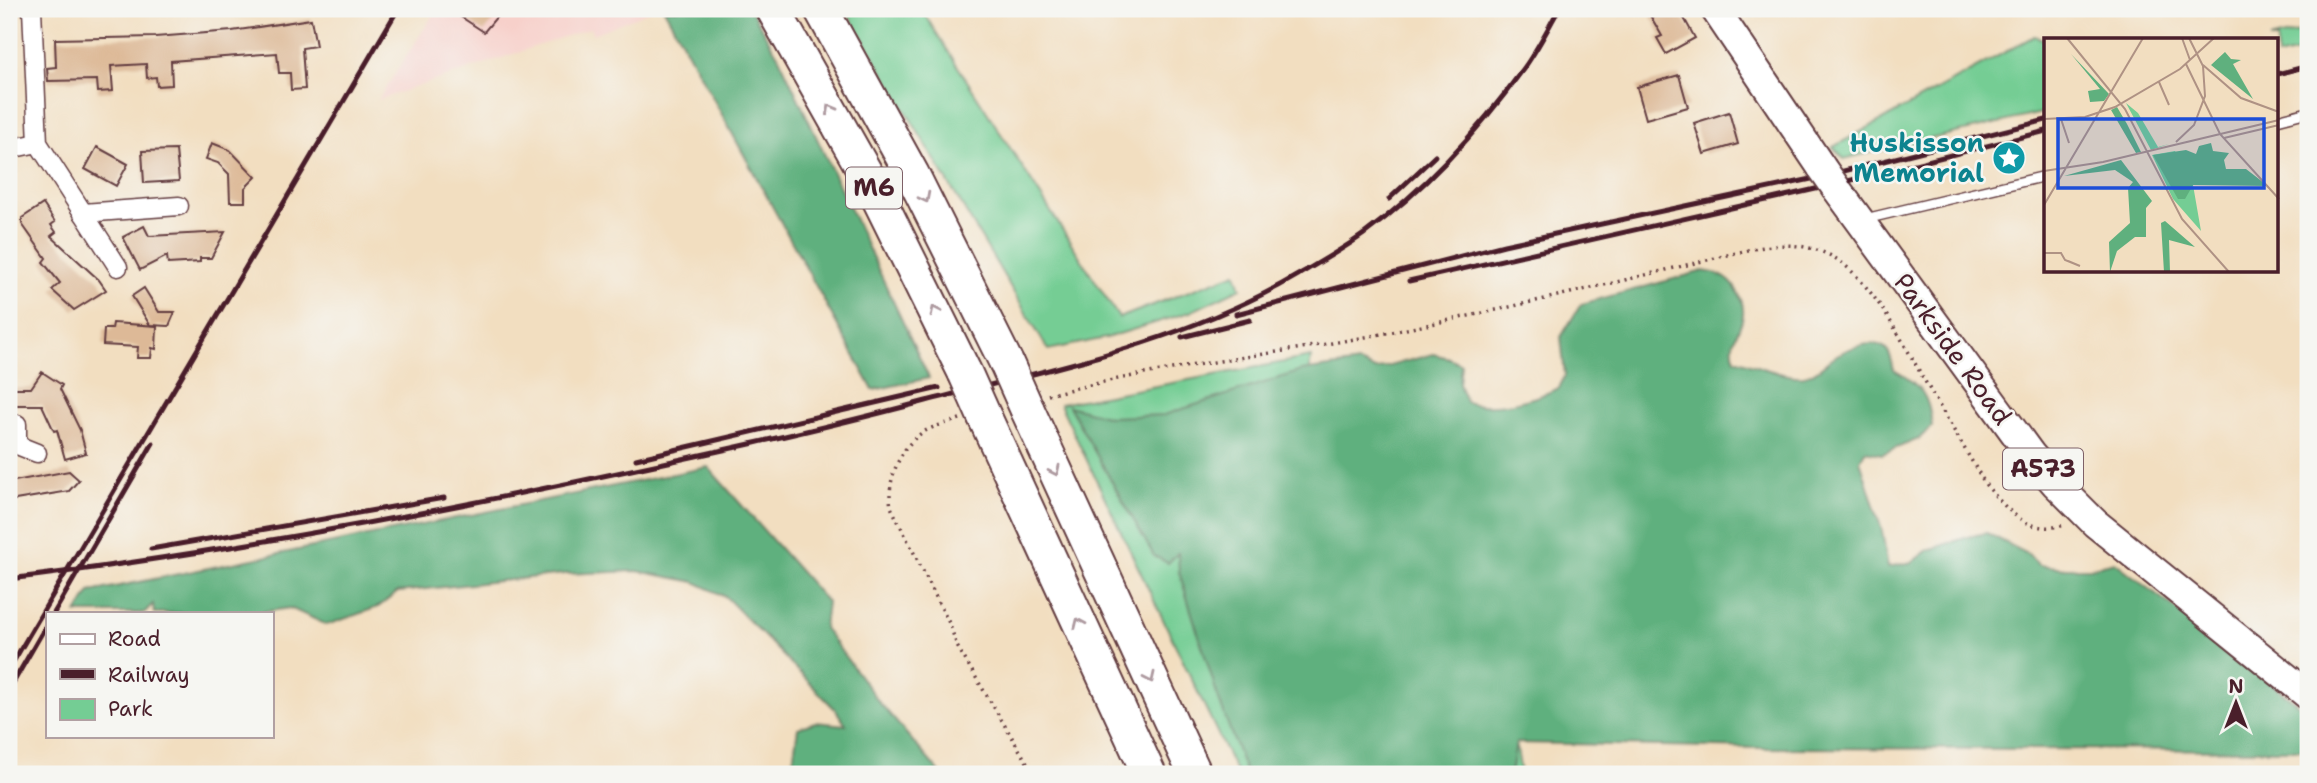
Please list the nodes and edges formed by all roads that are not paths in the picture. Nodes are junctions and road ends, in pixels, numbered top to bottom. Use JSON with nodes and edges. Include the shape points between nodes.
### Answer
{"nodes":[{"id":1,"x":32,"y":9,"type":"edge"},
{"id":2,"x":773,"y":9,"type":"edge"},
{"id":3,"x":821,"y":9,"type":"edge"},
{"id":4,"x":1715,"y":9,"type":"edge"},
{"id":5,"x":2308,"y":112,"type":"edge"},
{"id":6,"x":2278,"y":120,"type":"edge"},
{"id":7,"x":38,"y":143,"type":"junction"},
{"id":8,"x":9,"y":149,"type":"edge"},
{"id":9,"x":2044,"y":176,"type":"edge"},
{"id":10,"x":179,"y":206,"type":"dead end"},
{"id":11,"x":83,"y":213,"type":"junction"},
{"id":12,"x":1860,"y":221,"type":"junction"},
{"id":13,"x":118,"y":267,"type":"dead end"},
{"id":14,"x":17,"y":424,"type":"dead end"},
{"id":15,"x":13,"y":446,"type":"edge"},
{"id":16,"x":37,"y":453,"type":"dead end"},
{"id":17,"x":2308,"y":695,"type":"edge"},
{"id":18,"x":1149,"y":774,"type":"edge"},
{"id":19,"x":1195,"y":774,"type":"edge"}],
"edges":[{"from":1,"to":7,"type":"street"},
{"from":18,"to":2,"type":"highway","number":"M6","one_way":true,"bridge":true,"via":[[972,418],[965,373],[870,181]]},
{"from":3,"to":19,"type":"highway","number":"M6","one_way":true,"bridge":true,"via":[[919,186],[1006,362],[1032,403]]},
{"from":4,"to":12,"type":"main road","name":"Parkside Road","number":"A573"},
{"from":5,"to":6,"type":"lane"},
{"from":7,"to":8,"type":"street"},
{"from":7,"to":11,"type":"street"},
{"from":9,"to":12,"type":"lane"},
{"from":10,"to":11,"type":"street"},
{"from":11,"to":13,"type":"street"},
{"from":12,"to":17,"type":"main road","name":"Parkside Road","number":"A573","via":[[2031,455],[2082,511]]},
{"from":14,"to":15,"type":"street"},
{"from":15,"to":16,"type":"street"}]}
